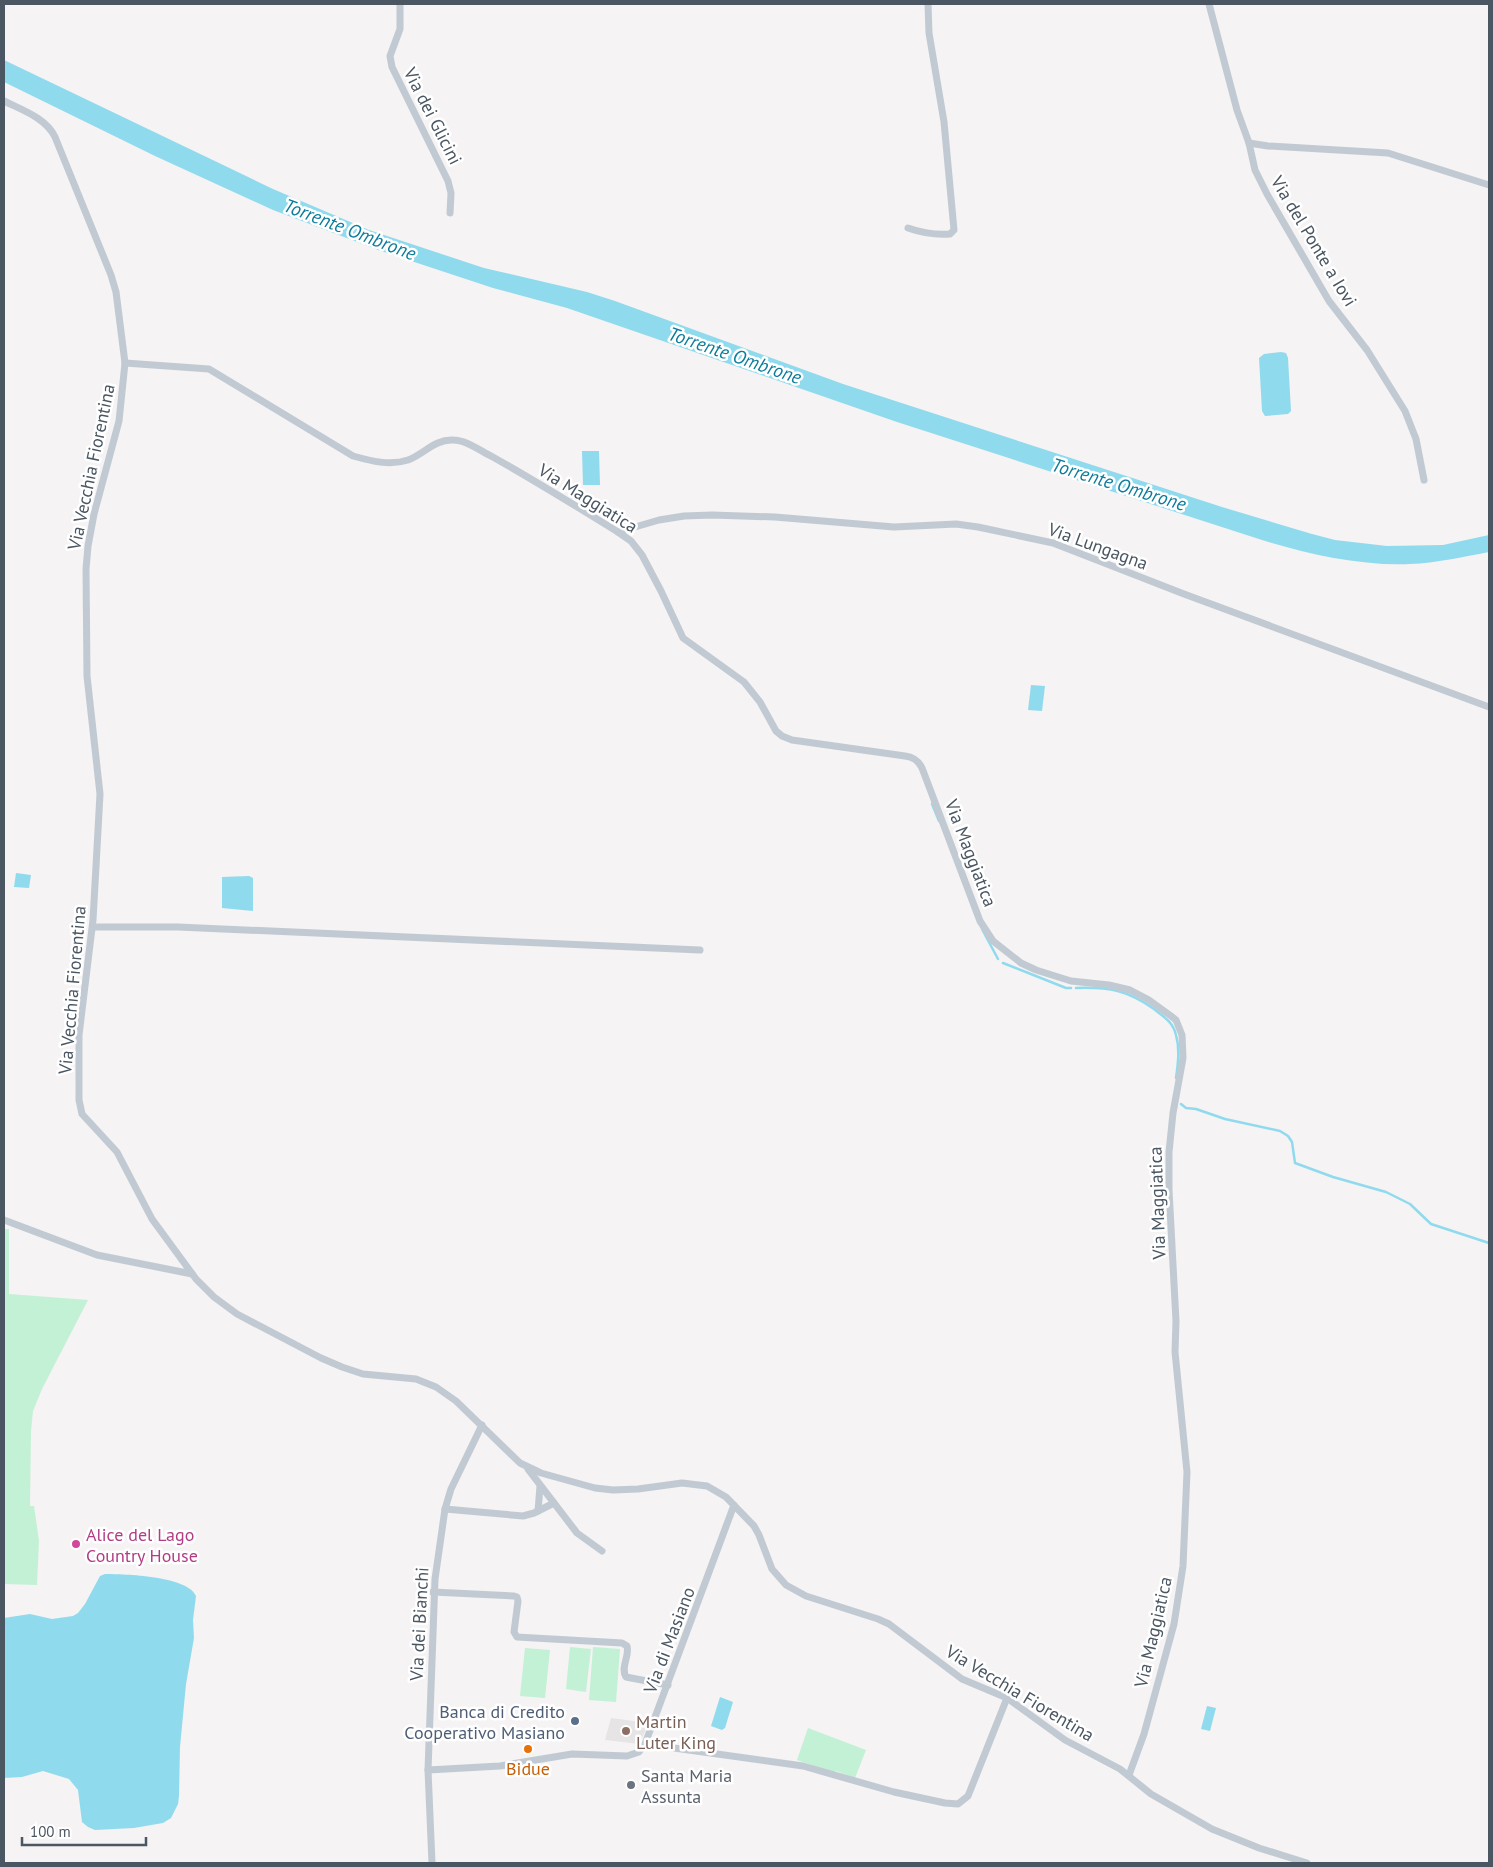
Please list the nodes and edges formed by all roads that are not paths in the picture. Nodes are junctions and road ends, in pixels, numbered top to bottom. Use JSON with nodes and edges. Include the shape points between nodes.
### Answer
{"nodes":[{"id":1,"x":400,"y":4,"type":"edge"},
{"id":2,"x":928,"y":4,"type":"edge"},
{"id":3,"x":1209,"y":4,"type":"edge"},
{"id":4,"x":4,"y":102,"type":"edge"},
{"id":5,"x":1249,"y":143,"type":"junction"},
{"id":6,"x":1489,"y":185,"type":"edge"},
{"id":7,"x":450,"y":213,"type":"dead end"},
{"id":8,"x":908,"y":228,"type":"dead end"},
{"id":9,"x":125,"y":363,"type":"junction"},
{"id":10,"x":1424,"y":480,"type":"dead end"},
{"id":11,"x":618,"y":532,"type":"junction"},
{"id":12,"x":1489,"y":707,"type":"edge"},
{"id":13,"x":93,"y":927,"type":"junction"},
{"id":14,"x":700,"y":950,"type":"dead end"},
{"id":15,"x":4,"y":1219,"type":"edge"},
{"id":16,"x":192,"y":1274,"type":"junction"},
{"id":17,"x":482,"y":1425,"type":"junction"},
{"id":18,"x":526,"y":1467,"type":"junction"},
{"id":19,"x":540,"y":1486,"type":"junction"},
{"id":20,"x":554,"y":1504,"type":"junction"},
{"id":21,"x":734,"y":1505,"type":"junction"},
{"id":22,"x":445,"y":1510,"type":"junction"},
{"id":23,"x":538,"y":1511,"type":"junction"},
{"id":24,"x":602,"y":1551,"type":"dead end"},
{"id":25,"x":433,"y":1592,"type":"junction"},
{"id":26,"x":668,"y":1685,"type":"junction"},
{"id":27,"x":1006,"y":1698,"type":"junction"},
{"id":28,"x":645,"y":1744,"type":"junction"},
{"id":29,"x":428,"y":1770,"type":"junction"},
{"id":30,"x":1130,"y":1775,"type":"junction"},
{"id":31,"x":432,"y":1863,"type":"edge"},
{"id":32,"x":1306,"y":1863,"type":"edge"}],
"edges":[{"from":1,"to":7,"type":"street","name":"Via dei Glicini","via":[[400,29],[390,56],[392,67],[448,181]]},
{"from":2,"to":8,"type":"street","via":[[954,230],[950,234],[938,234]]},
{"from":3,"to":5,"type":"street","name":"Via del Ponte a Iovi"},
{"from":4,"to":9,"type":"street","name":"Via Vecchia Fiorentina","via":[[40,120],[55,136],[111,275]]},
{"from":5,"to":6,"type":"street","via":[[1388,153]]},
{"from":5,"to":10,"type":"street","name":"Via del Ponte a Iovi","via":[[1259,178],[1329,301],[1367,350],[1404,410],[1416,439]]},
{"from":9,"to":11,"type":"street","name":"Via Maggiatica","via":[[209,368],[353,456],[371,461],[390,464],[409,460],[439,442],[461,441],[504,463]]},
{"from":9,"to":13,"type":"street","name":"Via Vecchia Fiorentina","via":[[120,415],[94,514],[86,569],[87,676],[100,794]]},
{"from":11,"to":12,"type":"street","name":"Via Lungagna","via":[[659,520],[712,515],[894,527],[956,524],[988,529],[1053,543]]},
{"from":11,"to":30,"type":"street","name":"Via Maggiatica","via":[[642,555],[683,638],[744,682],[779,734],[796,740],[913,757],[920,763],[980,920],[993,941],[1015,959],[1036,970],[1071,981],[1130,990],[1171,1016],[1179,1028],[1183,1058],[1170,1130],[1169,1190],[1176,1365],[1187,1472],[1184,1546],[1174,1624]]},
{"from":13,"to":14,"type":"street","via":[[178,927]]},
{"from":13,"to":16,"type":"street","name":"Via Vecchia Fiorentina","via":[[79,1035],[80,1110],[117,1152],[152,1219]]},
{"from":15,"to":16,"type":"street","via":[[97,1255]]},
{"from":16,"to":17,"type":"street","name":"Via Vecchia Fiorentina","via":[[214,1297],[252,1323],[347,1369],[425,1382],[446,1393]]},
{"from":17,"to":18,"type":"street","name":"Via Vecchia Fiorentina"},
{"from":17,"to":22,"type":"street","name":"Via dei Bianchi","via":[[451,1489]]},
{"from":18,"to":19,"type":"street"},
{"from":18,"to":21,"type":"street","name":"Via Vecchia Fiorentina","via":[[559,1479],[608,1490],[697,1484],[718,1491]]},
{"from":19,"to":20,"type":"street"},
{"from":19,"to":23,"type":"street"},
{"from":20,"to":23,"type":"street"},
{"from":20,"to":24,"type":"street","via":[[581,1537]]},
{"from":21,"to":26,"type":"street","name":"Via di Masiano"},
{"from":21,"to":27,"type":"street","name":"Via Vecchia Fiorentina","via":[[757,1530],[772,1569],[786,1586],[889,1624],[962,1679]]},
{"from":22,"to":23,"type":"street","via":[[518,1516]]},
{"from":22,"to":25,"type":"street","name":"Via dei Bianchi"},
{"from":25,"to":26,"type":"street","via":[[514,1596],[518,1601],[514,1632],[517,1637],[622,1643],[629,1651],[623,1671],[626,1677]]},
{"from":25,"to":29,"type":"street","name":"Via dei Bianchi"},
{"from":26,"to":28,"type":"street","name":"Via di Masiano"},
{"from":27,"to":28,"type":"street","via":[[968,1796],[958,1804],[894,1792],[803,1766]]},
{"from":27,"to":30,"type":"street","name":"Via Vecchia Fiorentina","via":[[1065,1740]]},
{"from":28,"to":29,"type":"street","via":[[639,1752],[627,1756],[572,1754],[500,1766]]},
{"from":29,"to":31,"type":"street","name":"Via dei Bianchi"},
{"from":30,"to":32,"type":"street","name":"Via Vecchia Fiorentina","via":[[1151,1794],[1212,1829]]}]}
